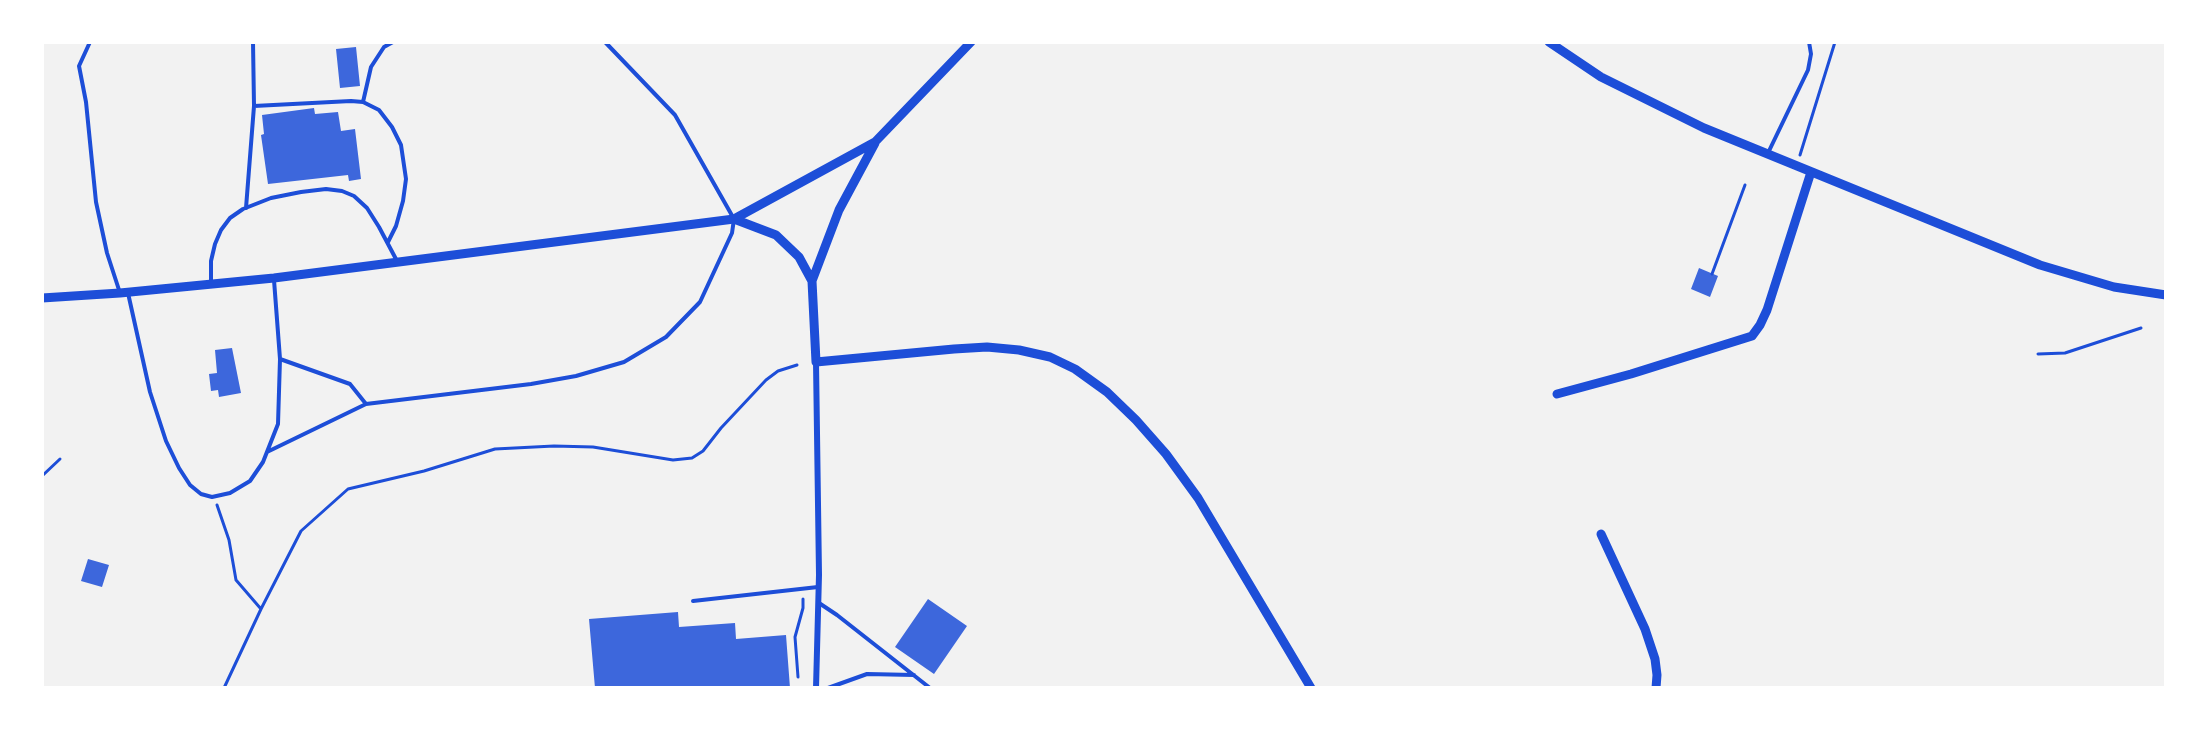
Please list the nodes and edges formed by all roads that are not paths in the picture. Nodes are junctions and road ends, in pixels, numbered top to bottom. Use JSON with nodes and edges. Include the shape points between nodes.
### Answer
{"nodes":[{"id":1,"x":90,"y":42,"type":"edge"},
{"id":2,"x":253,"y":42,"type":"edge"},
{"id":3,"x":393,"y":42,"type":"edge"},
{"id":4,"x":605,"y":42,"type":"edge"},
{"id":5,"x":971,"y":42,"type":"edge"},
{"id":6,"x":1549,"y":42,"type":"edge"},
{"id":7,"x":1809,"y":42,"type":"edge"},
{"id":8,"x":363,"y":102,"type":"junction"},
{"id":9,"x":254,"y":106,"type":"junction"},
{"id":10,"x":875,"y":142,"type":"junction"},
{"id":11,"x":1767,"y":154,"type":"junction"},
{"id":12,"x":1811,"y":172,"type":"junction"},
{"id":13,"x":246,"y":208,"type":"junction"},
{"id":14,"x":734,"y":219,"type":"junction"},
{"id":15,"x":388,"y":242,"type":"junction"},
{"id":16,"x":397,"y":262,"type":"junction"},
{"id":17,"x":274,"y":278,"type":"junction"},
{"id":18,"x":812,"y":280,"type":"junction"},
{"id":19,"x":211,"y":284,"type":"junction"},
{"id":20,"x":124,"y":293,"type":"junction"},
{"id":21,"x":2166,"y":295,"type":"edge"},
{"id":22,"x":42,"y":298,"type":"edge"},
{"id":23,"x":280,"y":359,"type":"junction"},
{"id":24,"x":816,"y":362,"type":"junction"},
{"id":25,"x":1557,"y":394,"type":"dead end"},
{"id":26,"x":366,"y":404,"type":"junction"},
{"id":27,"x":267,"y":452,"type":"junction"},
{"id":28,"x":1600,"y":534,"type":"dead end"},
{"id":29,"x":819,"y":587,"type":"junction"},
{"id":30,"x":693,"y":601,"type":"dead end"},
{"id":31,"x":819,"y":603,"type":"junction"},
{"id":32,"x":914,"y":675,"type":"junction"},
{"id":33,"x":816,"y":688,"type":"edge"},
{"id":34,"x":828,"y":688,"type":"edge"},
{"id":35,"x":930,"y":688,"type":"edge"},
{"id":36,"x":1311,"y":688,"type":"edge"},
{"id":37,"x":1656,"y":688,"type":"edge"}],
"edges":[{"from":1,"to":20,"type":"lane","via":[[79,66],[96,202],[107,253]]},
{"from":2,"to":9,"type":"lane"},
{"from":3,"to":8,"type":"lane","via":[[371,67]]},
{"from":4,"to":14,"type":"lane","via":[[675,115]]},
{"from":5,"to":10,"type":"street"},
{"from":6,"to":11,"type":"street","via":[[1637,96]]},
{"from":7,"to":11,"type":"lane","via":[[1808,70]]},
{"from":8,"to":9,"type":"lane"},
{"from":8,"to":15,"type":"lane","via":[[379,110],[392,127],[403,156],[403,201]]},
{"from":9,"to":13,"type":"lane"},
{"from":10,"to":14,"type":"street"},
{"from":10,"to":18,"type":"street","via":[[839,210]]},
{"from":11,"to":12,"type":"street"},
{"from":12,"to":21,"type":"street","via":[[2040,265],[2114,287]]},
{"from":12,"to":25,"type":"street","via":[[1767,310],[1752,336]]},
{"from":13,"to":15,"type":"lane","via":[[301,192],[342,191],[367,208]]},
{"from":13,"to":19,"type":"lane","via":[[230,218],[221,230],[211,261]]},
{"from":14,"to":16,"type":"street"},
{"from":14,"to":18,"type":"street","via":[[785,242]]},
{"from":14,"to":26,"type":"lane","via":[[732,233],[700,302],[666,337],[624,362],[531,384]]},
{"from":15,"to":16,"type":"lane"},
{"from":16,"to":17,"type":"street"},
{"from":17,"to":19,"type":"street"},
{"from":17,"to":23,"type":"lane"},
{"from":18,"to":24,"type":"street"},
{"from":19,"to":20,"type":"street"},
{"from":20,"to":22,"type":"street"},
{"from":20,"to":27,"type":"lane","via":[[166,441],[190,484],[201,494],[212,497],[231,493],[242,488]]},
{"from":23,"to":26,"type":"lane","via":[[350,384]]},
{"from":23,"to":27,"type":"lane","via":[[278,424]]},
{"from":24,"to":29,"type":"street"},
{"from":24,"to":36,"type":"street","via":[[987,347],[1050,357],[1075,369],[1107,392],[1166,454],[1197,498]]},
{"from":26,"to":27,"type":"lane"},
{"from":28,"to":37,"type":"street","via":[[1645,629],[1655,659]]},
{"from":29,"to":30,"type":"lane"},
{"from":29,"to":31,"type":"street"},
{"from":31,"to":32,"type":"lane"},
{"from":31,"to":33,"type":"street"},
{"from":32,"to":34,"type":"lane","via":[[867,674]]},
{"from":32,"to":35,"type":"lane"}]}
